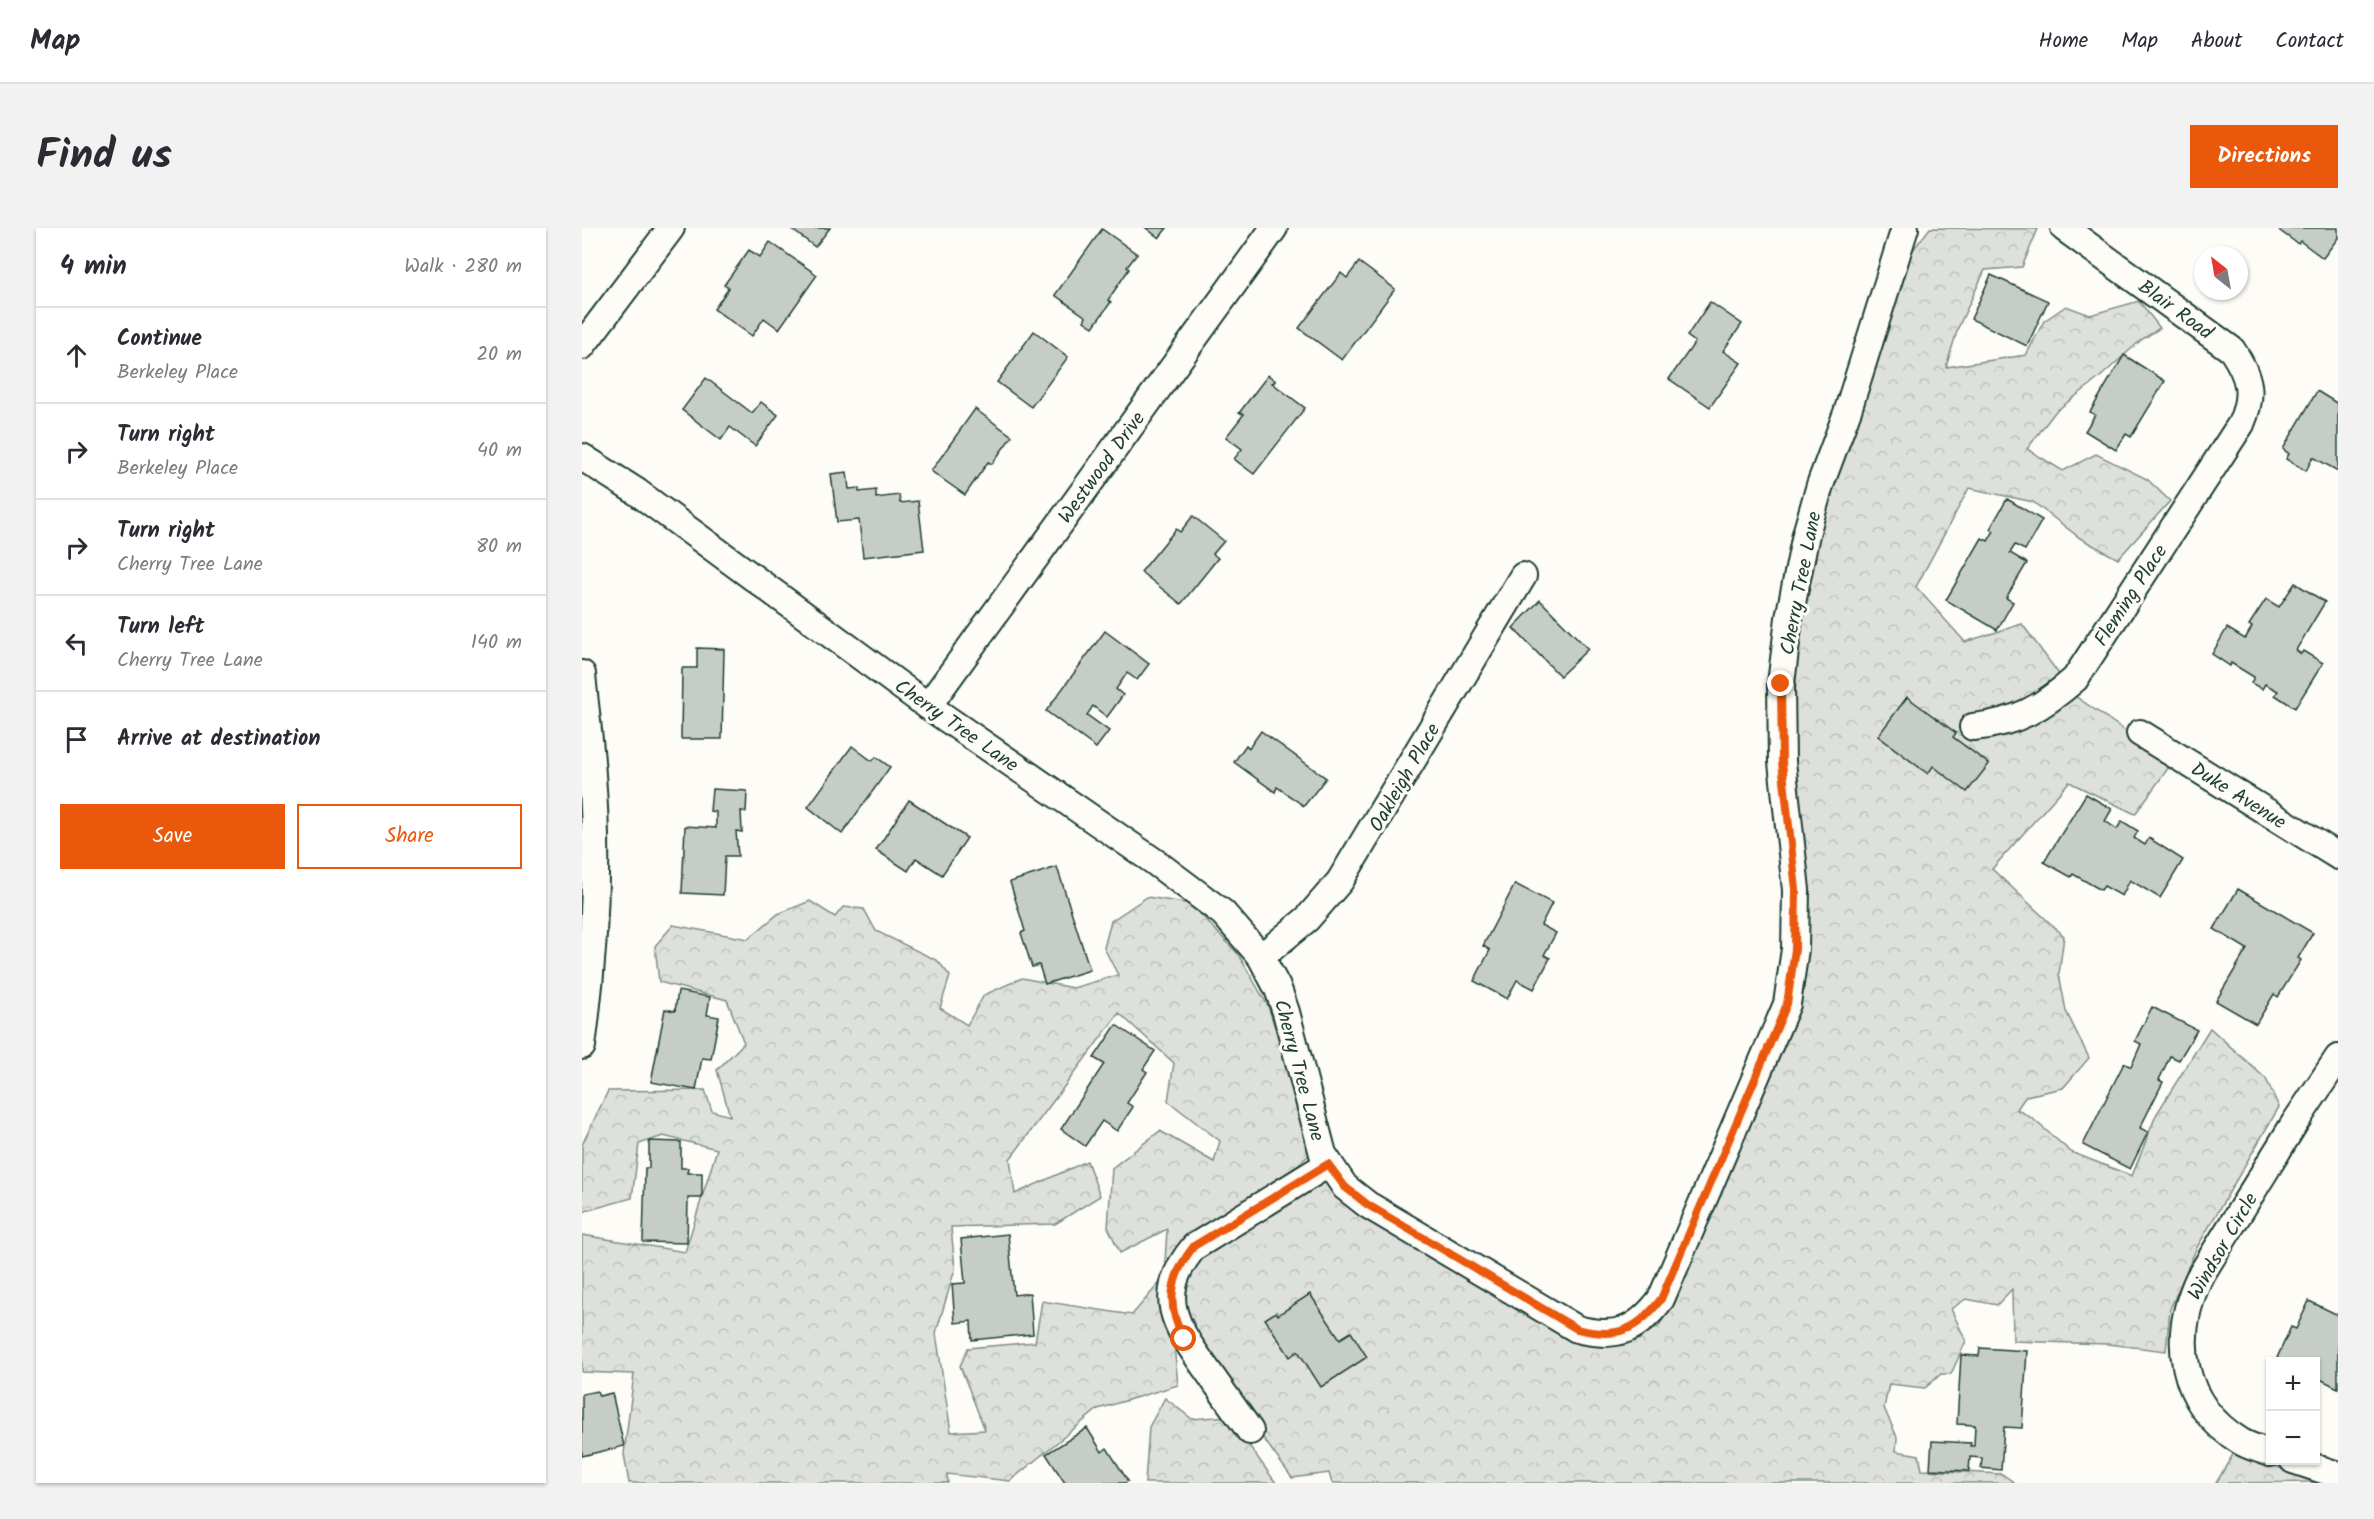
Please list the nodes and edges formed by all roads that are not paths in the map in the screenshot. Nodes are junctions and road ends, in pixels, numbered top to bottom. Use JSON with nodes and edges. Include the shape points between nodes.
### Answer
{"nodes":[{"id":1,"x":671,"y":228,"type":"edge"},
{"id":2,"x":1274,"y":228,"type":"edge"},
{"id":3,"x":1905,"y":228,"type":"edge"},
{"id":4,"x":2064,"y":228,"type":"edge"},
{"id":5,"x":582,"y":346,"type":"edge"},
{"id":6,"x":2245,"y":415,"type":"joint"},
{"id":7,"x":582,"y":457,"type":"edge"},
{"id":8,"x":1523,"y":576,"type":"dead end"},
{"id":9,"x":582,"y":674,"type":"edge"},
{"id":10,"x":928,"y":706,"type":"junction"},
{"id":11,"x":1973,"y":727,"type":"dead end"},
{"id":12,"x":2140,"y":733,"type":"dead end"},
{"id":13,"x":2338,"y":856,"type":"edge"},
{"id":14,"x":1261,"y":957,"type":"junction"},
{"id":15,"x":582,"y":1046,"type":"edge"},
{"id":16,"x":2338,"y":1058,"type":"edge"},
{"id":17,"x":1328,"y":1164,"type":"junction"},
{"id":18,"x":1250,"y":1431,"type":"dead end"},
{"id":19,"x":2266,"y":1451,"type":"edge"},
{"id":20,"x":2305,"y":1465,"type":"edge"},
{"id":21,"x":2338,"y":1475,"type":"edge"}],
"edges":[{"from":1,"to":5,"type":"street"},
{"from":2,"to":10,"type":"street","name":"Westwood Drive"},
{"from":3,"to":17,"type":"street","name":"Cherry Tree Lane","via":[[1848,410],[1820,485],[1789,618],[1781,684],[1782,762],[1796,890],[1795,949],[1787,1004],[1661,1299],[1648,1316],[1630,1328],[1597,1334],[1577,1329],[1368,1205],[1345,1187]]},
{"from":4,"to":6,"type":"street","name":"Blair Road","via":[[2232,350],[2244,367],[2250,388]]},
{"from":6,"to":11,"type":"street","name":"Fleming Place","via":[[2075,679],[2050,701],[2020,717]]},
{"from":7,"to":10,"type":"street","name":"Cherry Tree Lane","via":[[638,492]]},
{"from":8,"to":14,"type":"street","name":"Oakleigh Place","via":[[1340,881],[1307,919]]},
{"from":9,"to":15,"type":"street","via":[[595,846],[592,941]]},
{"from":10,"to":14,"type":"street","name":"Cherry Tree Lane","via":[[1223,913]]},
{"from":12,"to":13,"type":"street","name":"Duke Avenue"},
{"from":14,"to":17,"type":"street","name":"Cherry Tree Lane","via":[[1286,1012]]},
{"from":16,"to":19,"type":"street","name":"Windsor Circle","via":[[2199,1278],[2189,1299],[2183,1328],[2183,1352],[2190,1381],[2203,1407],[2242,1443]]},
{"from":17,"to":18,"type":"street","via":[[1194,1246],[1173,1282],[1172,1305],[1177,1327]]},
{"from":20,"to":21,"type":"street"}]}
